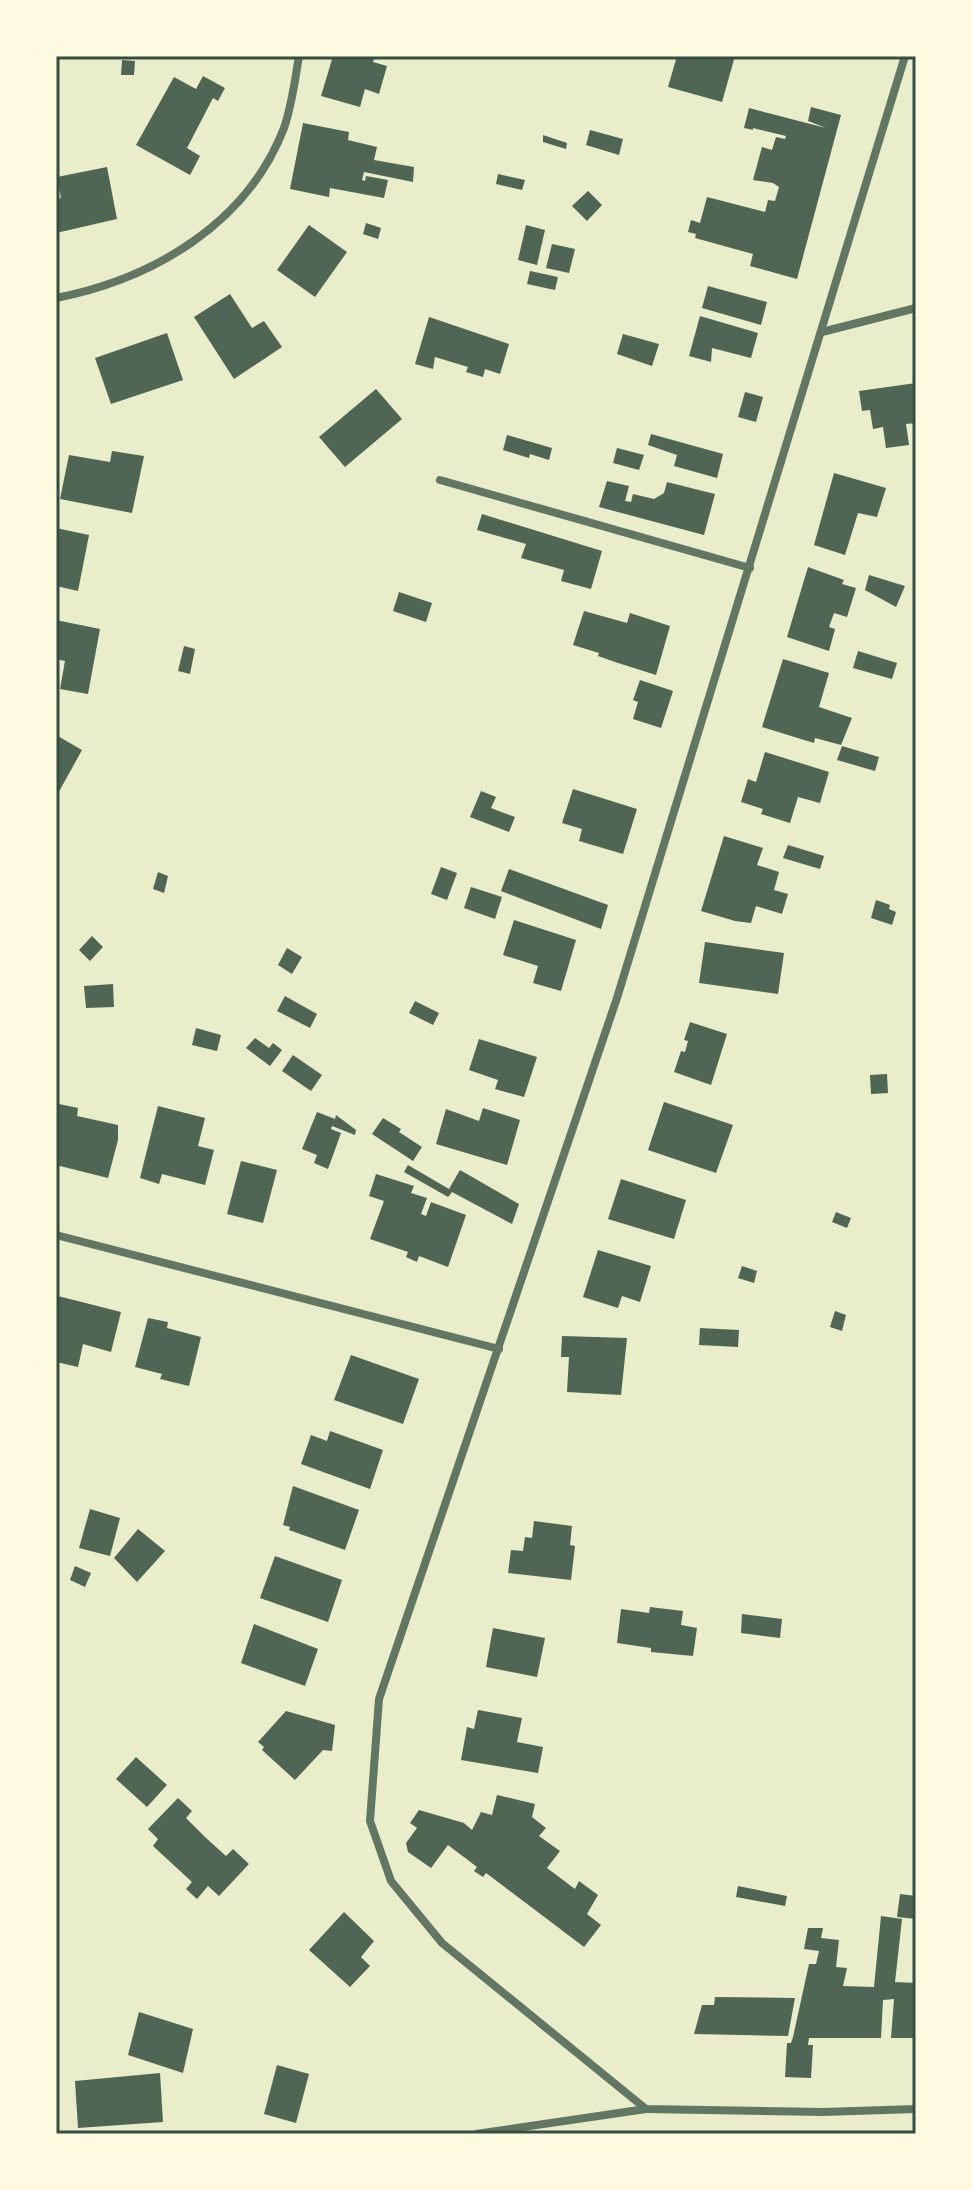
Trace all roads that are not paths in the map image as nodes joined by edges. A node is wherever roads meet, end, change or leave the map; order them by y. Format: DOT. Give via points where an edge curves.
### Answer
graph roads {
  1 [pos="299,56"];
  2 [pos="905,56"];
  3 [pos="56,298"];
  4 [pos="916,308"];
  5 [pos="822,332"];
  6 [pos="440,480"];
  7 [pos="750,568"];
  8 [pos="56,1235"];
  9 [pos="499,1349"];
  10 [pos="646,2109"];
  11 [pos="916,2109"];
  12 [pos="476,2134"];
  1 -- 3 [label="street" via="284,128 243,200 181,250 131,276"];
  2 -- 5 [label="street"];
  4 -- 5 [label="street"];
  5 -- 7 [label="street"];
  6 -- 7 [label="street"];
  7 -- 9 [label="street" via="617,998"];
  8 -- 9 [label="street"];
  9 -- 10 [label="street" via="379,1699 370,1821 391,1881 442,1943"];
  10 -- 11 [label="street"];
  10 -- 12 [label="street"];
}
